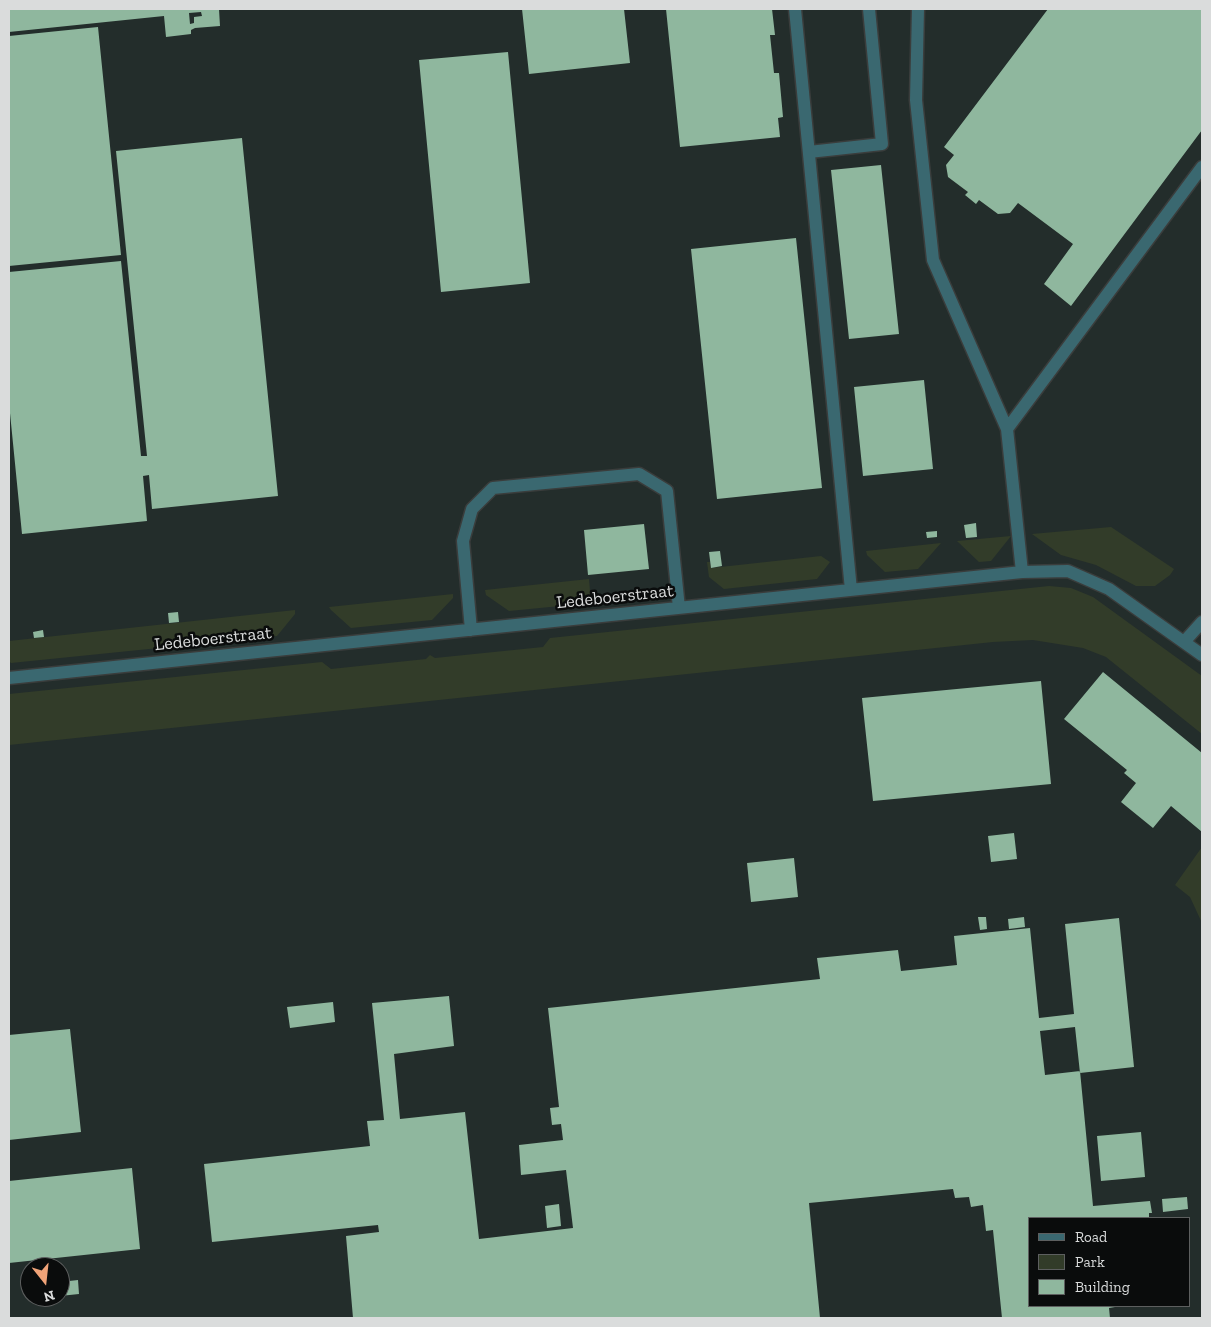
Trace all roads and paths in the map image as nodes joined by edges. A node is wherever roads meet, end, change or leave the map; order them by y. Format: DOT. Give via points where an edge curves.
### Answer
graph roads {
  1 [pos="795,9"];
  2 [pos="869,9"];
  3 [pos="918,9"];
  4 [pos="809,152"];
  5 [pos="1202,167"];
  6 [pos="1006,429"];
  7 [pos="1022,572"];
  8 [pos="851,590"];
  9 [pos="679,608"];
  10 [pos="1202,622"];
  11 [pos="471,630"];
  12 [pos="1184,642"];
  13 [pos="1202,655"];
  14 [pos="9,678"];
  1 -- 4 [label="street"];
  2 -- 4 [label="street" via="882,144"];
  3 -- 6 [label="street" via="916,100 933,260"];
  4 -- 8 [label="street"];
  5 -- 6 [label="street"];
  6 -- 7 [label="street"];
  7 -- 8 [label="street, Ledeboerstraat"];
  7 -- 12 [label="street, Ledeboerstraat" via="1068,571 1085,578 1109,589"];
  8 -- 9 [label="street, Ledeboerstraat"];
  9 -- 11 [label="street, Ledeboerstraat"];
  9 -- 11 [label="street" via="667,491 639,474 493,488 472,509 463,541"];
  10 -- 12 [label="street"];
  11 -- 14 [label="street, Ledeboerstraat"];
  12 -- 13 [label="street, Ledeboerstraat"];
}
